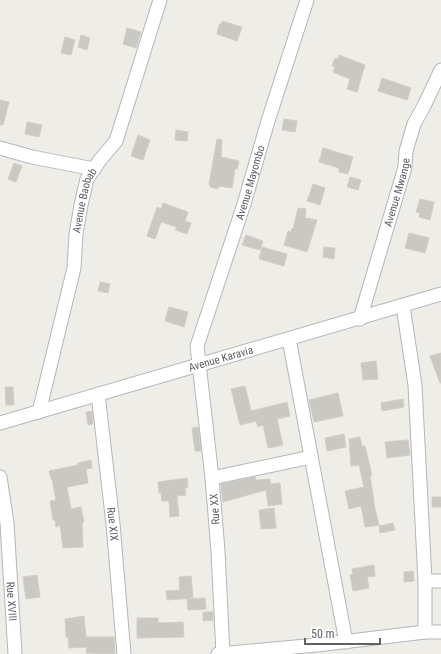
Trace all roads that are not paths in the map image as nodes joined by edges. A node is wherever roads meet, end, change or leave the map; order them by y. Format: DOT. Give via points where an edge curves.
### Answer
graph roads {
  1 [pos="160,0"];
  2 [pos="307,0"];
  3 [pos="441,70"];
  4 [pos="0,148"];
  5 [pos="94,169"];
  6 [pos="441,294"];
  7 [pos="403,306"];
  8 [pos="360,319"];
  9 [pos="289,339"];
  10 [pos="198,365"];
  11 [pos="98,394"];
  12 [pos="38,412"];
  13 [pos="0,423"];
  14 [pos="311,457"];
  15 [pos="0,477"];
  16 [pos="212,478"];
  17 [pos="425,581"];
  18 [pos="441,581"];
  19 [pos="426,632"];
  20 [pos="441,632"];
  21 [pos="346,642"];
  22 [pos="317,650"];
  23 [pos="15,654"];
  24 [pos="124,654"];
  25 [pos="218,654"];
  26 [pos="223,654"];
  1 -- 5 [label="street, Avenue Baobab" via="116,141"];
  2 -- 10 [label="street, Avenue Mayombo" via="197,346"];
  3 -- 8 [label="street, Avenue Mwange" via="414,124 406,151 405,167"];
  4 -- 5 [label="street"];
  5 -- 12 [label="street, Avenue Baobab" via="87,179 80,206 74,268"];
  6 -- 7 [label="street, Avenue Karavia"];
  7 -- 8 [label="street, Avenue Karavia"];
  7 -- 17 [label="street" via="415,385"];
  8 -- 9 [label="street, Avenue Karavia"];
  9 -- 10 [label="street, Avenue Karavia"];
  9 -- 14 [label="street"];
  10 -- 11 [label="street, Avenue Karavia"];
  10 -- 16 [label="street, Rue XX"];
  11 -- 12 [label="street, Avenue Karavia"];
  11 -- 24 [label="street, Rue XIX"];
  12 -- 13 [label="street, Avenue Karavia"];
  14 -- 16 [label="street"];
  14 -- 21 [label="street"];
  15 -- 23 [label="street, Rue XVIII" via="7,523"];
  16 -- 26 [label="street, Rue XX"];
  17 -- 18 [label="street"];
  17 -- 19 [label="street"];
  19 -- 20 [label="street"];
  19 -- 21 [label="street"];
  21 -- 22 [label="street"];
  22 -- 26 [label="street"];
  25 -- 26 [label="street"];
}
